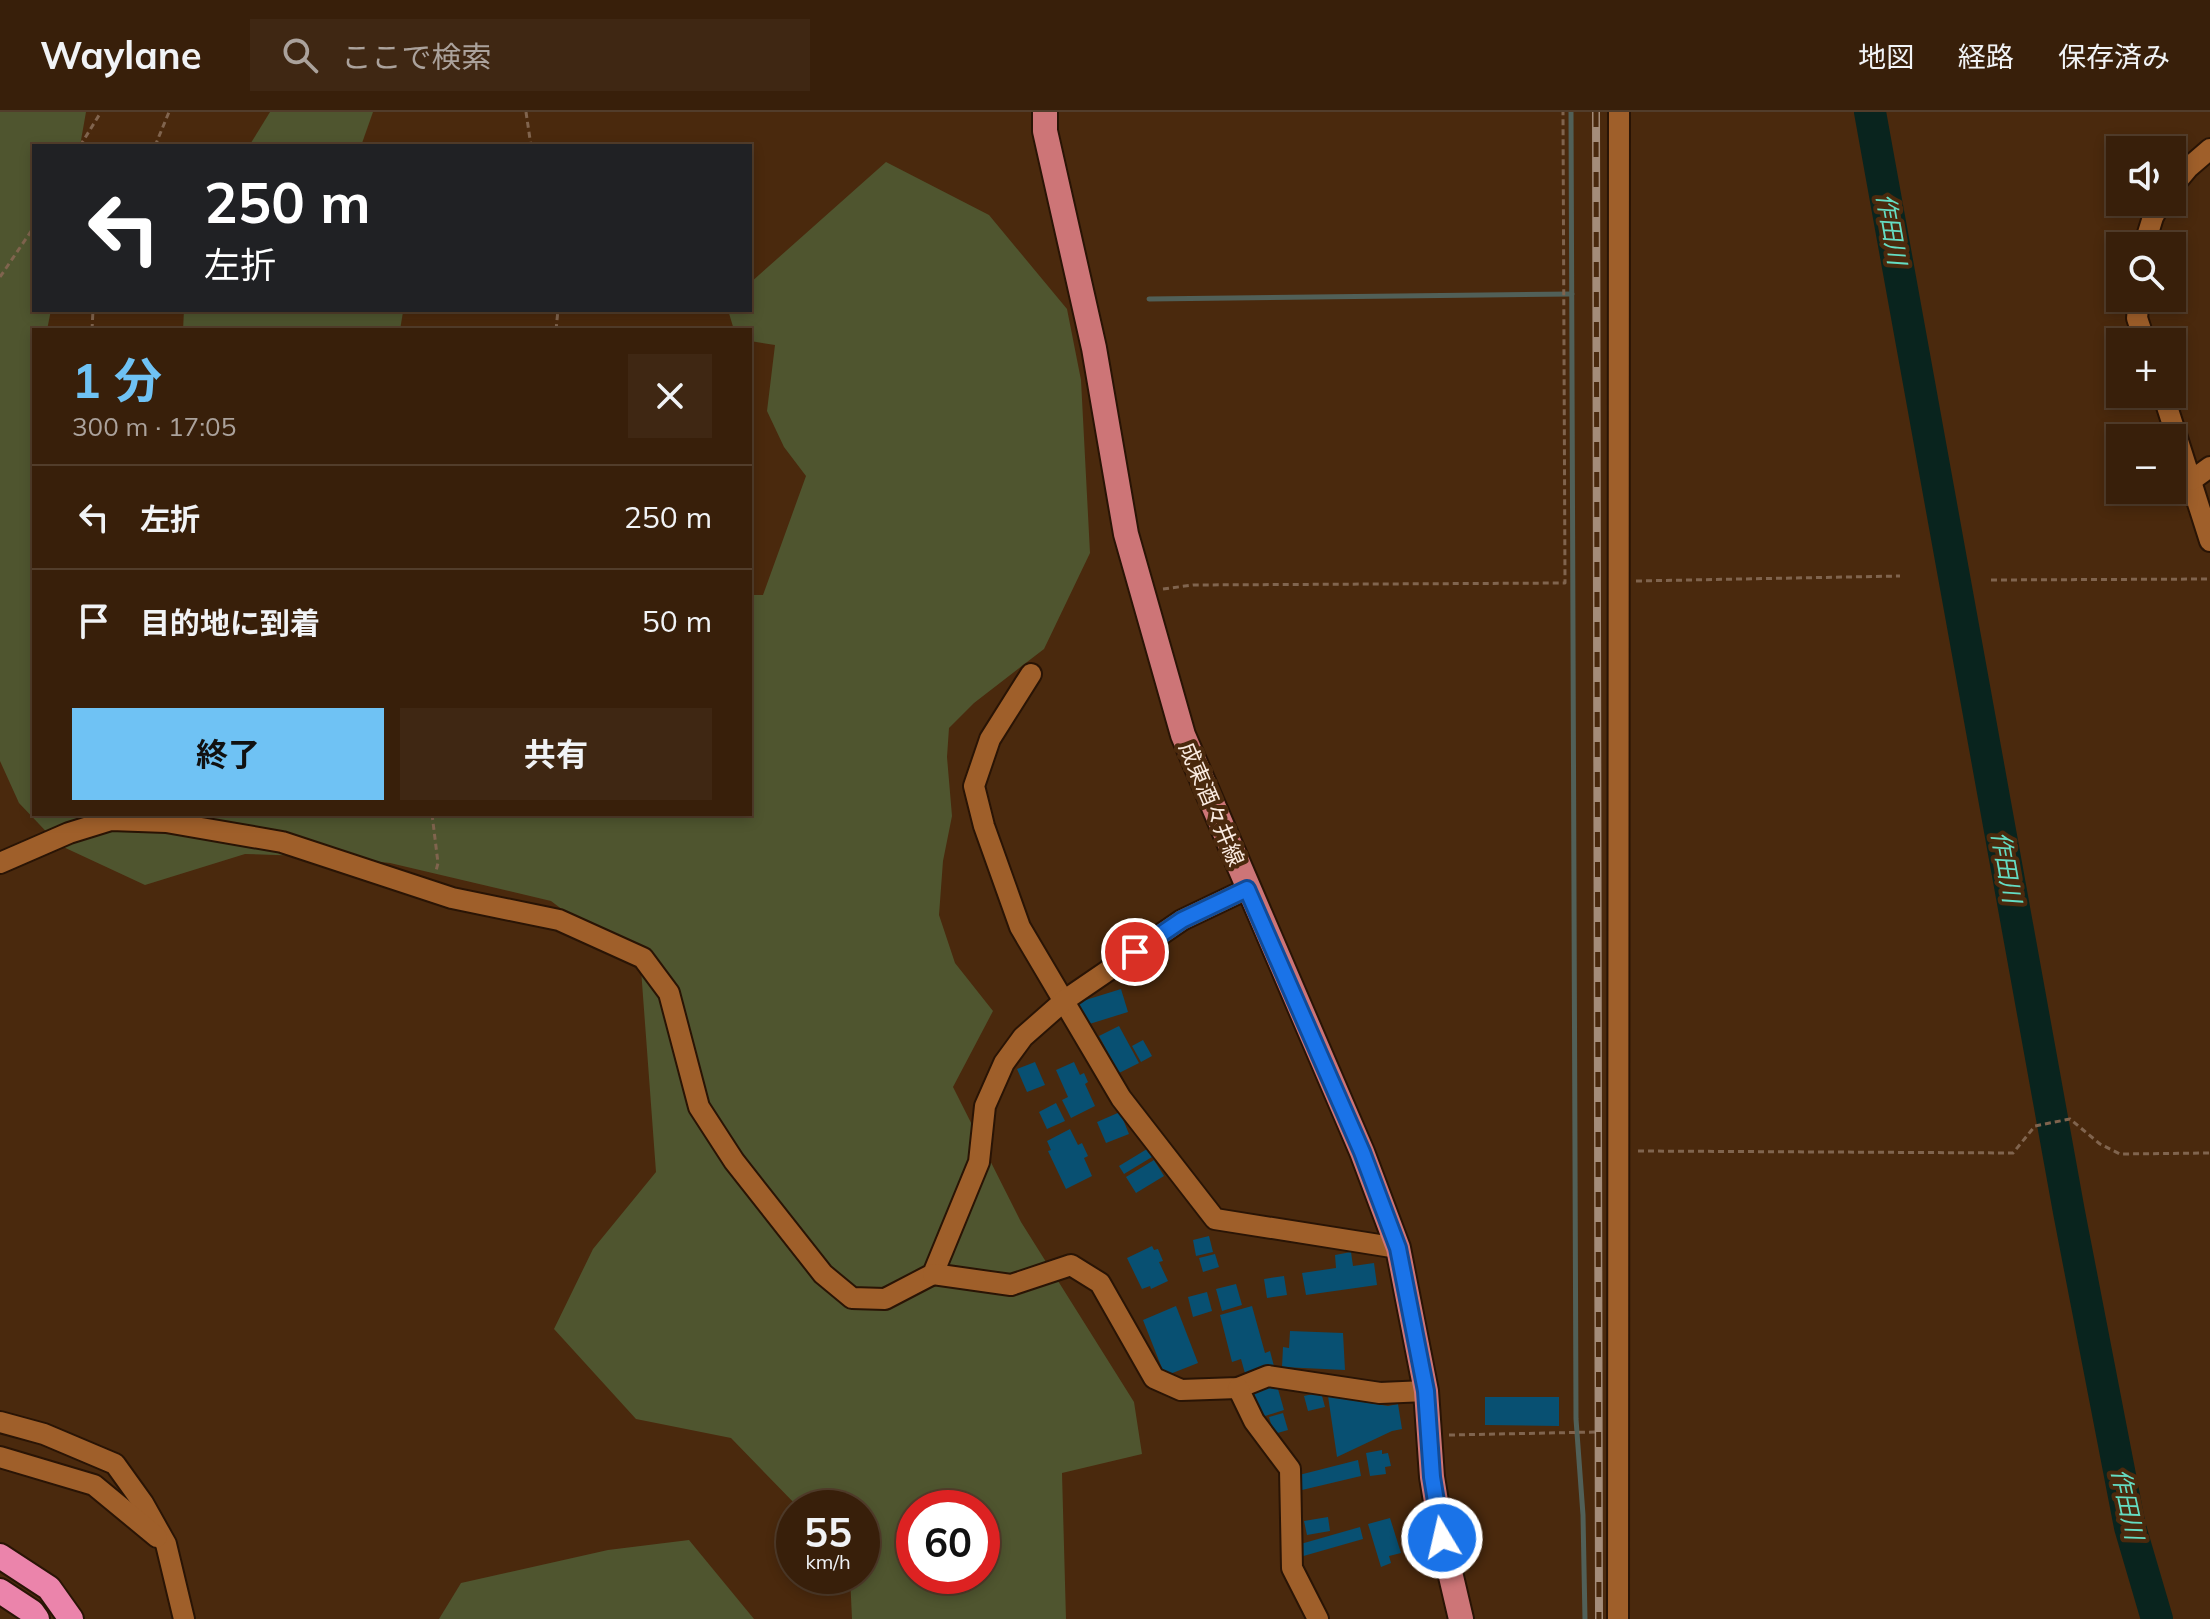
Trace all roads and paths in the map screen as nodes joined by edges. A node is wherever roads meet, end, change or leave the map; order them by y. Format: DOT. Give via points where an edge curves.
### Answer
graph roads {
  1 [pos="101,112"];
  2 [pos="169,112"];
  3 [pos="526,112"];
  4 [pos="1045,112"];
  5 [pos="1563,112"];
  6 [pos="1619,112"];
  7 [pos="81,144"];
  8 [pos="156,144"];
  9 [pos="531,144"];
  10 [pos="2210,149"];
  11 [pos="2186,170"];
  12 [pos="32,230"];
  13 [pos="0,277"];
  14 [pos="2168,408"];
  15 [pos="2210,467"];
  16 [pos="2192,480"];
  17 [pos="2210,541"];
  18 [pos="1900,576"];
  19 [pos="2210,579"];
  20 [pos="1991,580"];
  21 [pos="1620,582"];
  22 [pos="1143,591"];
  23 [pos="1031,674"];
  24 [pos="432,816"];
  25 [pos="0,863"];
  26 [pos="1247,889"];
  27 [pos="431,890"];
  28 [pos="1065,1000"];
  29 [pos="1619,1151"];
  30 [pos="2210,1153"];
  31 [pos="1398,1248"];
  32 [pos="933,1274"];
  33 [pos="1238,1388"];
  34 [pos="1426,1391"];
  35 [pos="0,1422"];
  36 [pos="1619,1431"];
  37 [pos="1429,1435"];
  38 [pos="0,1457"];
  39 [pos="166,1544"];
  40 [pos="0,1556"];
  41 [pos="0,1591"];
  42 [pos="37,1619"];
  43 [pos="71,1619"];
  44 [pos="184,1619"];
  45 [pos="1318,1619"];
  46 [pos="1461,1619"];
  47 [pos="1618,1619"];
  1 -- 7 [label="path"];
  2 -- 8 [label="path"];
  3 -- 9 [label="path"];
  4 -- 22 [label="main road, 成東酒々井線" via="1126,534"];
  5 -- 22 [label="path" via="1565,583 1193,585"];
  6 -- 21 [label="street"];
  10 -- 11 [label="street"];
  12 -- 13 [label="path"];
  14 -- 16 [label="street"];
  15 -- 16 [label="street"];
  16 -- 17 [label="street"];
  18 -- 21 [label="path"];
  19 -- 20 [label="path"];
  21 -- 29 [label="street"];
  22 -- 26 [label="main road, 成東酒々井線" via="1183,735"];
  23 -- 28 [label="street" via="990,739 974,786 1020,927"];
  24 -- 27 [label="path" via="438,863"];
  25 -- 27 [label="street" via="111,820 166,822 282,842"];
  26 -- 28 [label="street" via="1182,920"];
  26 -- 31 [label="main road, 成東酒々井線" via="1362,1152"];
  27 -- 32 [label="street" via="559,920 643,958 669,993 699,1107 734,1161 823,1274 852,1298 885,1299"];
  28 -- 31 [label="street" via="1121,1098 1215,1219"];
  28 -- 32 [label="street" via="1023,1037 1004,1063 985,1106 979,1162"];
  29 -- 30 [label="path" via="2013,1153 2035,1126 2070,1119 2120,1154"];
  29 -- 36 [label="street"];
  31 -- 34 [label="main road, 成東酒々井線"];
  32 -- 33 [label="street" via="1011,1285 1071,1265 1100,1283 1154,1378 1181,1390"];
  33 -- 34 [label="street" via="1268,1376 1380,1393"];
  33 -- 45 [label="street" via="1254,1421 1290,1469 1292,1568"];
  34 -- 37 [label="main road, 成東酒々井線"];
  35 -- 39 [label="street" via="115,1464"];
  36 -- 37 [label="path"];
  36 -- 47 [label="street"];
  37 -- 46 [label="main road, 成東酒々井線" via="1442,1538"];
  38 -- 39 [label="street" via="94,1485"];
  39 -- 44 [label="street"];
  40 -- 43 [label="highway" via="49,1588"];
  41 -- 42 [label="highway"];
}
